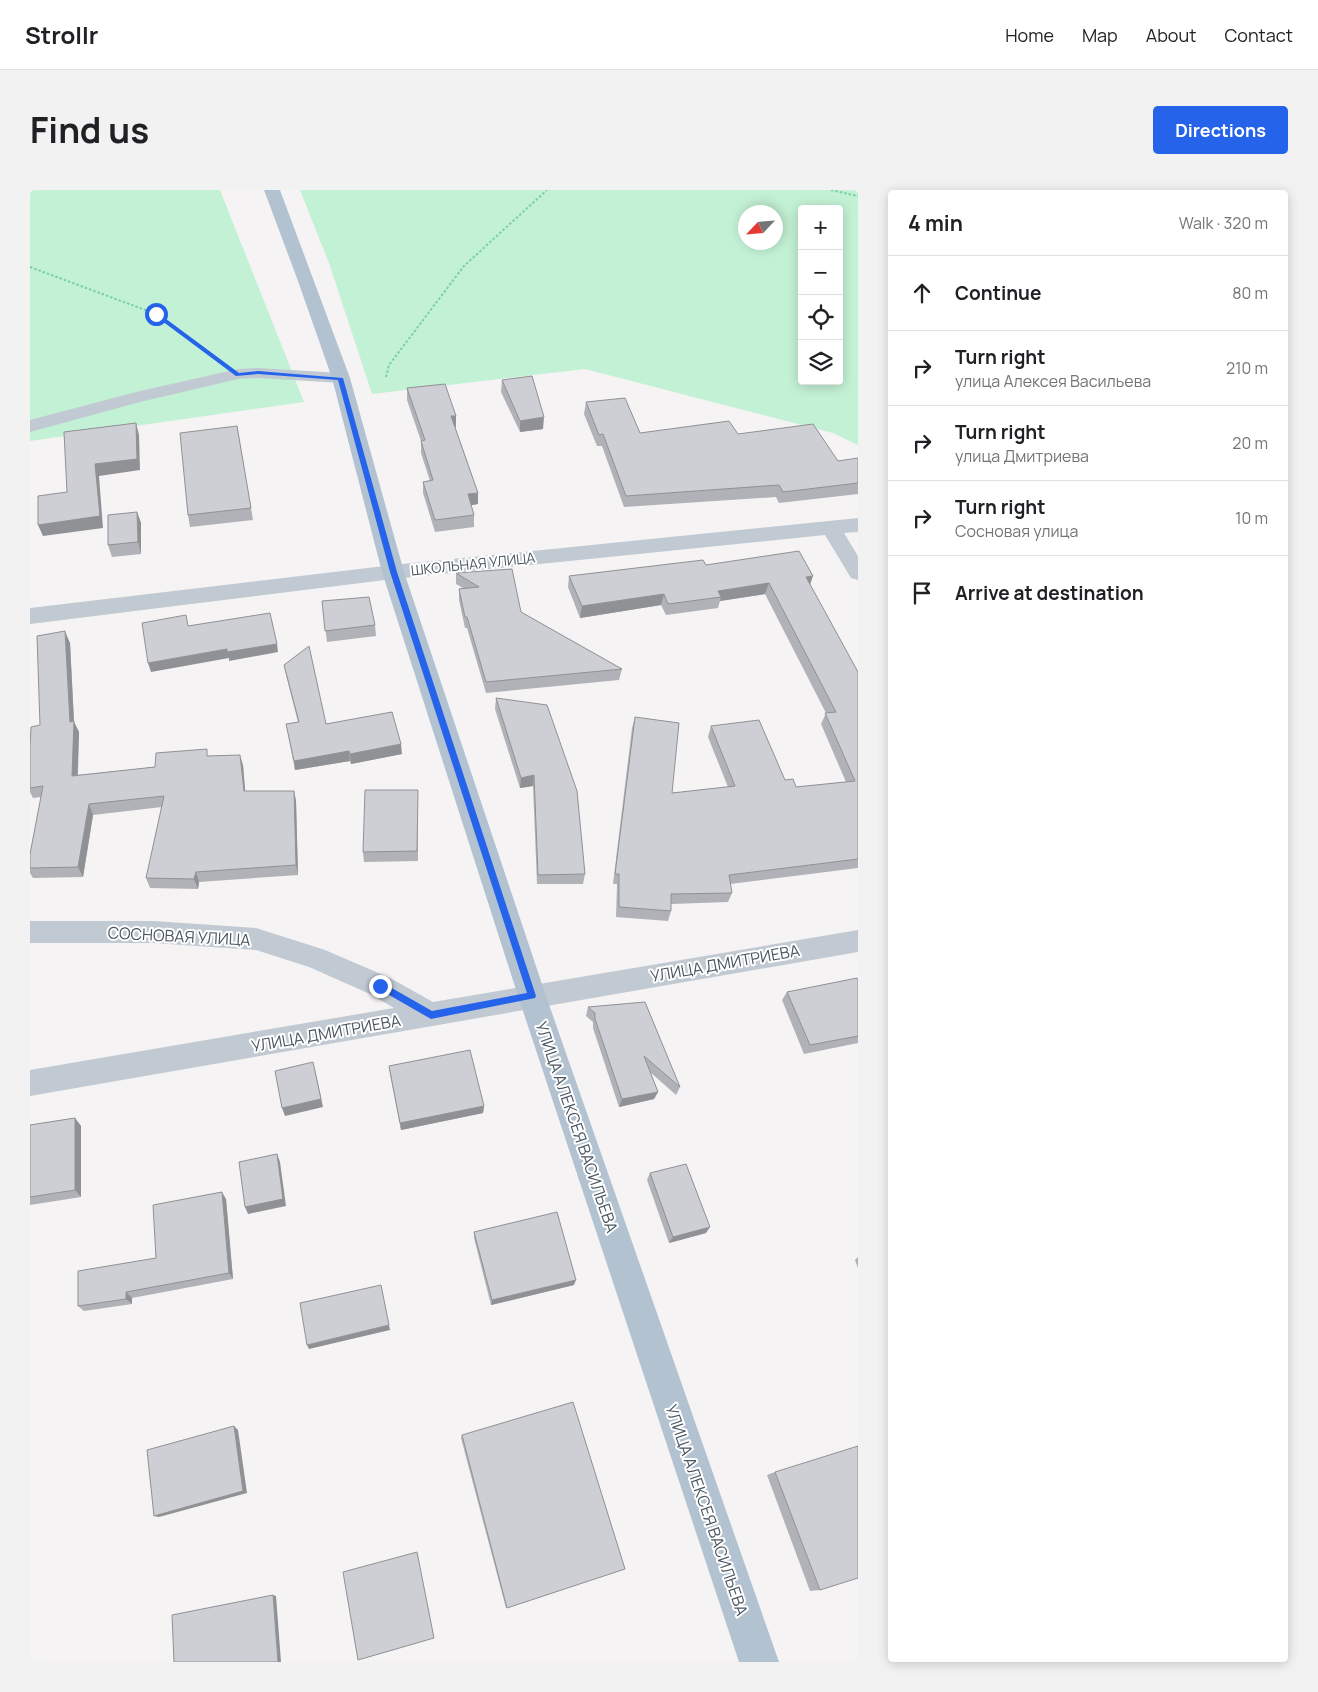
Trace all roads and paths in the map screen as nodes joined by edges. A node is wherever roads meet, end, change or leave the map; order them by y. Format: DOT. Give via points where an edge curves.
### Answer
graph roads {
  1 [pos="272,190"];
  2 [pos="547,190"];
  3 [pos="831,190"];
  4 [pos="858,196"];
  5 [pos="30,267"];
  6 [pos="238,374"];
  7 [pos="386,376"];
  8 [pos="341,378"];
  9 [pos="30,426"];
  10 [pos="858,525"];
  11 [pos="831,528"];
  12 [pos="393,572"];
  13 [pos="858,573"];
  14 [pos="30,616"];
  15 [pos="30,932"];
  16 [pos="858,941"];
  17 [pos="532,996"];
  18 [pos="431,1015"];
  19 [pos="30,1083"];
  20 [pos="759,1662"];
  1 -- 8 [label="main road, УЛИЦА АЛЕКСЕЯ ВАСИЛЬЕВА"];
  2 -- 7 [label="path" via="464,266 389,365"];
  3 -- 4 [label="path"];
  5 -- 6 [label="path" via="156,314"];
  6 -- 8 [label="street" via="258,372"];
  6 -- 9 [label="street"];
  8 -- 12 [label="main road, УЛИЦА АЛЕКСЕЯ ВАСИЛЬЕВА"];
  10 -- 11 [label="street, ШКОЛЬНАЯ УЛИЦА"];
  11 -- 12 [label="street, ШКОЛЬНАЯ УЛИЦА"];
  11 -- 13 [label="street"];
  12 -- 14 [label="street, ШКОЛЬНАЯ УЛИЦА"];
  12 -- 17 [label="main road, УЛИЦА АЛЕКСЕЯ ВАСИЛЬЕВА"];
  15 -- 18 [label="street, СОСНОВАЯ УЛИЦА" via="154,932 256,939 325,962 380,986"];
  16 -- 17 [label="street, УЛИЦА ДМИТРИЕВА"];
  17 -- 18 [label="street, УЛИЦА ДМИТРИЕВА"];
  17 -- 20 [label="main road, УЛИЦА АЛЕКСЕЯ ВАСИЛЬЕВА"];
  18 -- 19 [label="street, УЛИЦА ДМИТРИЕВА"];
}
